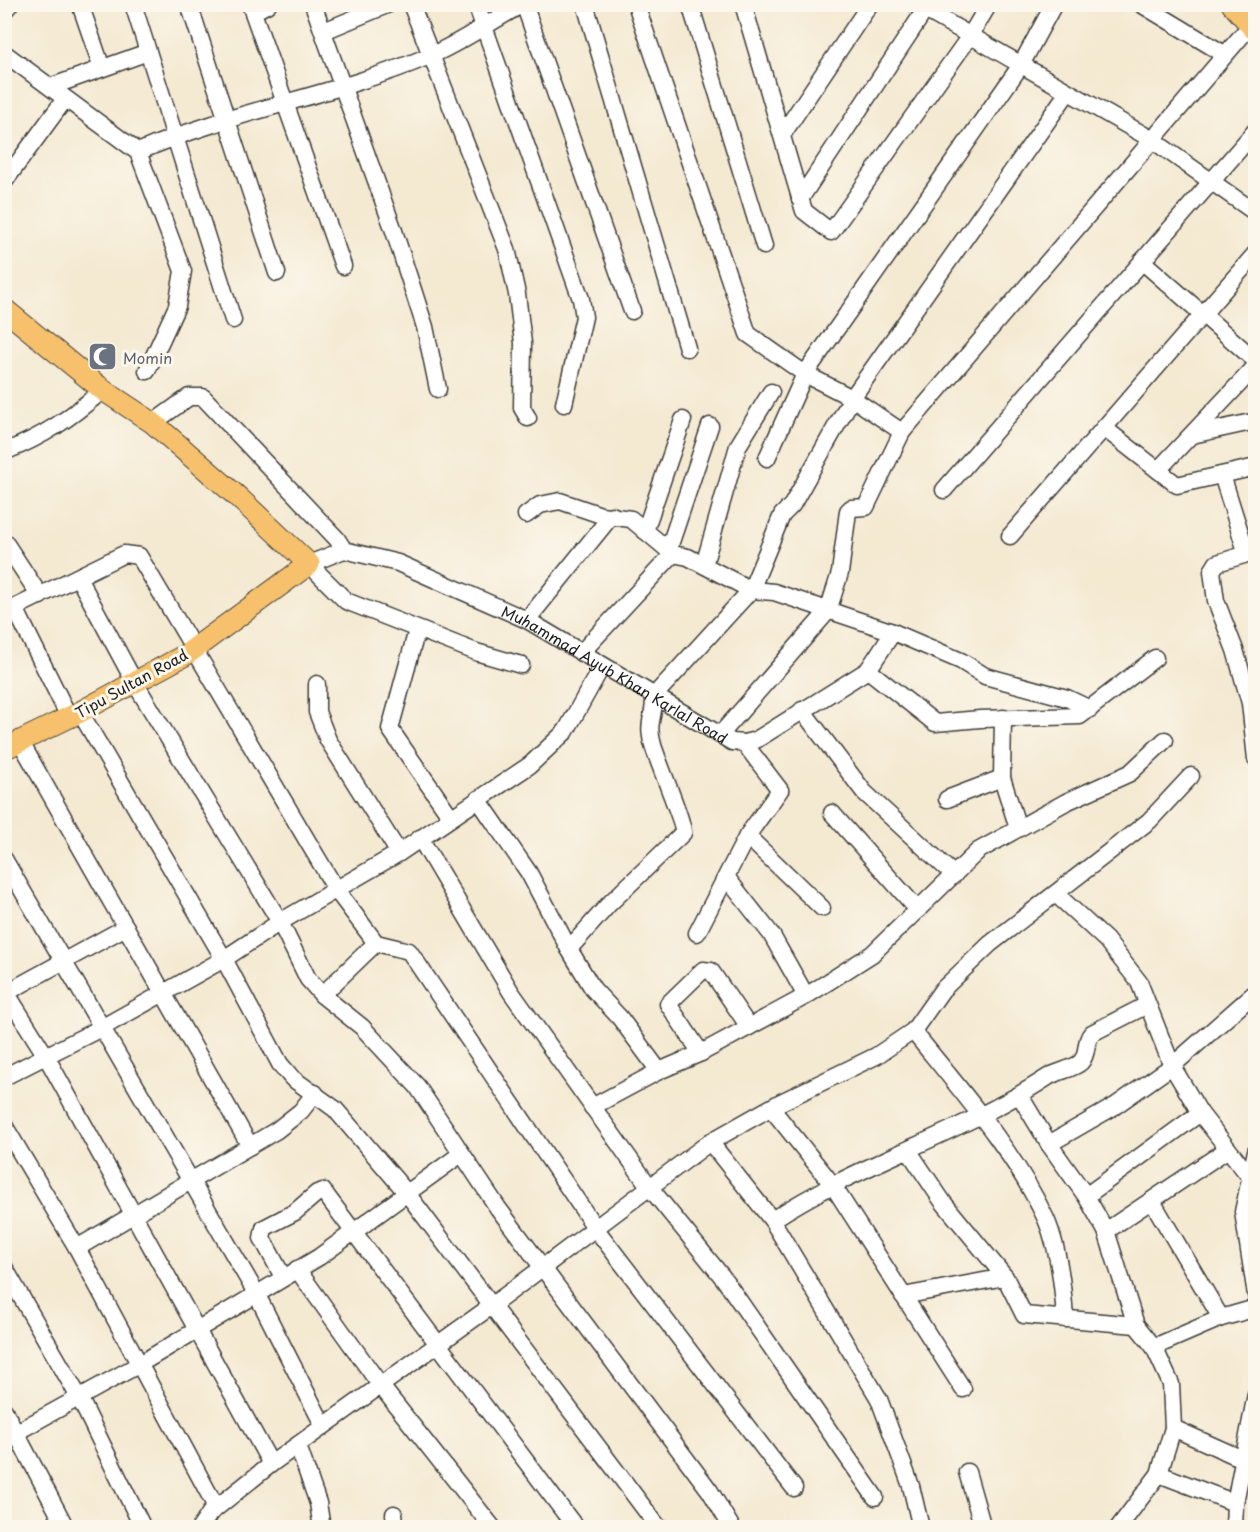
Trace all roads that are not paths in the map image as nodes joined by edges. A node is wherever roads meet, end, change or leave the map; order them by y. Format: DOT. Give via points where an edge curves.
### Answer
graph roads {
  1 [pos="10,4"];
  2 [pos="80,4"];
  3 [pos="133,4"];
  4 [pos="189,4"];
  5 [pos="313,4"];
  6 [pos="389,4"];
  7 [pos="411,4"];
  8 [pos="476,4"];
  9 [pos="524,4"];
  10 [pos="585,4"];
  11 [pos="636,4"];
  12 [pos="690,4"];
  13 [pos="743,4"];
  14 [pos="870,4"];
  15 [pos="989,4"];
  16 [pos="1054,4"];
  17 [pos="1141,4"];
  18 [pos="1232,4"];
  19 [pos="923,6"];
  20 [pos="257,7"];
  21 [pos="4,11"];
  22 [pos="483,25"];
  23 [pos="1254,25"];
  24 [pos="324,31"];
  25 [pos="970,36"];
  26 [pos="148,52"];
  27 [pos="4,53"];
  28 [pos="1224,54"];
  29 [pos="429,56"];
  30 [pos="1021,65"];
  31 [pos="102,68"];
  32 [pos="50,87"];
  33 [pos="344,87"];
  34 [pos="1068,92"];
  35 [pos="65,99"];
  36 [pos="285,105"];
  37 [pos="227,121"];
  38 [pos="1256,130"];
  39 [pos="782,135"];
  40 [pos="175,136"];
  41 [pos="1151,139"];
  42 [pos="138,152"];
  43 [pos="4,182"];
  44 [pos="1211,182"];
  45 [pos="800,199"];
  46 [pos="1256,213"];
  47 [pos="764,246"];
  48 [pos="1256,253"];
  49 [pos="1142,261"];
  50 [pos="343,266"];
  51 [pos="277,273"];
  52 [pos="4,309"];
  53 [pos="632,311"];
  54 [pos="1203,314"];
  55 [pos="233,320"];
  56 [pos="687,348"];
  57 [pos="1256,361"];
  58 [pos="1256,366"];
  59 [pos="147,371"];
  60 [pos="805,374"];
  61 [pos="438,389"];
  62 [pos="103,390"];
  63 [pos="771,392"];
  64 [pos="852,398"];
  65 [pos="564,404"];
  66 [pos="528,418"];
  67 [pos="683,420"];
  68 [pos="1256,421"];
  69 [pos="153,423"];
  70 [pos="711,426"];
  71 [pos="1104,428"];
  72 [pos="902,432"];
  73 [pos="1192,435"];
  74 [pos="4,452"];
  75 [pos="766,458"];
  76 [pos="1256,467"];
  77 [pos="1158,470"];
  78 [pos="1222,475"];
  79 [pos="944,490"];
  80 [pos="526,515"];
  81 [pos="612,515"];
  82 [pos="645,531"];
  83 [pos="1010,536"];
  84 [pos="4,541"];
  85 [pos="344,550"];
  86 [pos="671,552"];
  87 [pos="309,564"];
  88 [pos="704,565"];
  89 [pos="78,577"];
  90 [pos="752,590"];
  91 [pos="40,596"];
  92 [pos="10,611"];
  93 [pos="828,611"];
  94 [pos="527,620"];
  95 [pos="417,630"];
  96 [pos="893,632"];
  97 [pos="194,648"];
  98 [pos="581,653"];
  99 [pos="1155,658"];
  100 [pos="521,665"];
  101 [pos="602,666"];
  102 [pos="868,670"];
  103 [pos="135,683"];
  104 [pos="317,684"];
  105 [pos="654,696"];
  106 [pos="1090,708"];
  107 [pos="801,710"];
  108 [pos="75,715"];
  109 [pos="1003,718"];
  110 [pos="720,735"];
  111 [pos="1165,740"];
  112 [pos="744,743"];
  113 [pos="9,745"];
  114 [pos="1256,759"];
  115 [pos="1191,776"];
  116 [pos="1002,778"];
  117 [pos="478,799"];
  118 [pos="947,799"];
  119 [pos="832,813"];
  120 [pos="451,817"];
  121 [pos="1018,828"];
  122 [pos="747,836"];
  123 [pos="420,838"];
  124 [pos="399,853"];
  125 [pos="4,859"];
  126 [pos="954,875"];
  127 [pos="727,878"];
  128 [pos="337,891"];
  129 [pos="1057,894"];
  130 [pos="822,908"];
  131 [pos="918,910"];
  132 [pos="280,922"];
  133 [pos="126,927"];
  134 [pos="697,933"];
  135 [pos="376,944"];
  136 [pos="568,949"];
  137 [pos="224,959"];
  138 [pos="64,961"];
  139 [pos="5,992"];
  140 [pos="1256,992"];
  141 [pos="163,993"];
  142 [pos="322,994"];
  143 [pos="806,996"];
  144 [pos="1147,1005"];
  145 [pos="103,1027"];
  146 [pos="749,1027"];
  147 [pos="913,1031"];
  148 [pos="701,1053"];
  149 [pos="46,1056"];
  150 [pos="1172,1066"];
  151 [pos="659,1071"];
  152 [pos="4,1077"];
  153 [pos="315,1094"];
  154 [pos="1020,1096"];
  155 [pos="592,1107"];
  156 [pos="771,1108"];
  157 [pos="1200,1113"];
  158 [pos="982,1116"];
  159 [pos="4,1125"];
  160 [pos="711,1142"];
  161 [pos="1049,1144"];
  162 [pos="250,1146"];
  163 [pos="1228,1149"];
  164 [pos="908,1150"];
  165 [pos="1256,1151"];
  166 [pos="461,1154"];
  167 [pos="1250,1177"];
  168 [pos="191,1180"];
  169 [pos="832,1184"];
  170 [pos="651,1189"];
  171 [pos="406,1192"];
  172 [pos="1086,1196"];
  173 [pos="1152,1201"];
  174 [pos="133,1214"];
  175 [pos="772,1220"];
  176 [pos="596,1229"];
  177 [pos="356,1231"];
  178 [pos="1106,1231"];
  179 [pos="76,1248"];
  180 [pos="1253,1258"];
  181 [pos="4,1267"];
  182 [pos="543,1268"];
  183 [pos="290,1273"];
  184 [pos="1005,1277"];
  185 [pos="1255,1292"];
  186 [pos="256,1293"];
  187 [pos="903,1296"];
  188 [pos="490,1307"];
  189 [pos="1256,1308"];
  190 [pos="1065,1318"];
  191 [pos="1221,1318"];
  192 [pos="1136,1325"];
  193 [pos="196,1329"];
  194 [pos="436,1344"];
  195 [pos="1154,1347"];
  196 [pos="138,1365"];
  197 [pos="381,1386"];
  198 [pos="963,1389"];
  199 [pos="1256,1394"];
  200 [pos="80,1399"];
  201 [pos="4,1410"];
  202 [pos="1254,1420"];
  203 [pos="323,1425"];
  204 [pos="1173,1428"];
  205 [pos="11,1436"];
  206 [pos="298,1446"];
  207 [pos="1250,1463"];
  208 [pos="271,1464"];
  209 [pos="967,1472"];
  210 [pos="1159,1474"];
  211 [pos="794,1488"];
  212 [pos="874,1497"];
  213 [pos="1235,1503"];
  214 [pos="216,1507"];
  215 [pos="66,1527"];
  216 [pos="143,1527"];
  217 [pos="200,1527"];
  218 [pos="322,1527"];
  219 [pos="493,1527"];
  220 [pos="576,1527"];
  221 [pos="659,1527"];
  222 [pos="732,1527"];
  223 [pos="921,1527"];
  224 [pos="983,1527"];
  225 [pos="1118,1527"];
  226 [pos="1234,1527"];
  1 -- 21 [label="street"];
  2 -- 31 [label="street"];
  3 -- 26 [label="street"];
  4 -- 37 [label="street"];
  5 -- 24 [label="street"];
  6 -- 24 [label="street"];
  7 -- 29 [label="street"];
  8 -- 22 [label="street"];
  9 -- 22 [label="street"];
  9 -- 53 [label="street"];
  10 -- 56 [label="street"];
  11 -- 60 [label="street" via="748,334"];
  12 -- 47 [label="street"];
  13 -- 39 [label="street"];
  14 -- 39 [label="street"];
  15 -- 25 [label="street"];
  16 -- 30 [label="street"];
  17 -- 28 [label="street"];
  18 -- 23 [label="main road"];
  19 -- 25 [label="street"];
  19 -- 45 [label="street"];
  20 -- 36 [label="street"];
  22 -- 29 [label="street"];
  22 -- 65 [label="street" via="581,299 584,317"];
  23 -- 28 [label="street"];
  24 -- 33 [label="street"];
  25 -- 30 [label="street"];
  25 -- 45 [label="street" via="831,232 804,211"];
  26 -- 31 [label="street"];
  26 -- 40 [label="street"];
  27 -- 32 [label="street"];
  28 -- 41 [label="street"];
  29 -- 33 [label="street"];
  29 -- 66 [label="street" via="507,249 520,313 522,408"];
  30 -- 34 [label="street"];
  30 -- 60 [label="street"];
  31 -- 32 [label="street"];
  32 -- 35 [label="street"];
  33 -- 36 [label="street"];
  33 -- 61 [label="street" via="425,327"];
  34 -- 41 [label="street"];
  34 -- 64 [label="street"];
  35 -- 42 [label="street"];
  35 -- 43 [label="street"];
  36 -- 37 [label="street"];
  36 -- 50 [label="street"];
  37 -- 40 [label="street"];
  37 -- 51 [label="street"];
  38 -- 44 [label="street"];
  39 -- 45 [label="street"];
  40 -- 42 [label="street"];
  40 -- 55 [label="street"];
  41 -- 44 [label="street"];
  41 -- 72 [label="street"];
  42 -- 59 [label="street" via="183,271 177,306"];
  44 -- 46 [label="street"];
  44 -- 49 [label="street"];
  48 -- 54 [label="street"];
  49 -- 54 [label="street"];
  49 -- 79 [label="street"];
  52 -- 62 [label="main road"];
  54 -- 57 [label="street"];
  54 -- 71 [label="street"];
  58 -- 73 [label="street"];
  60 -- 64 [label="street"];
  60 -- 75 [label="street"];
  62 -- 69 [label="main road"];
  62 -- 74 [label="street" via="58,427"];
  63 -- 88 [label="street" via="738,446"];
  64 -- 72 [label="street"];
  64 -- 90 [label="street" via="792,505 782,515"];
  67 -- 82 [label="street"];
  68 -- 73 [label="street"];
  69 -- 85 [label="street" via="189,397 202,397"];
  69 -- 87 [label="main road"];
  70 -- 86 [label="street"];
  71 -- 77 [label="street"];
  71 -- 83 [label="street"];
  72 -- 93 [label="street" via="866,507 851,508 848,512 840,573"];
  73 -- 77 [label="street"];
  76 -- 78 [label="street"];
  77 -- 78 [label="street" via="1177,485"];
  78 -- 114 [label="street" via="1245,548 1244,555 1217,563 1212,571 1216,601 1250,703"];
  80 -- 81 [label="street" via="540,505 560,501"];
  81 -- 82 [label="street" via="631,519"];
  81 -- 94 [label="street"];
  82 -- 86 [label="street"];
  84 -- 91 [label="street"];
  85 -- 87 [label="street"];
  85 -- 94 [label="street, Muhammad Ayub Khan Karlal Road" via="398,563"];
  86 -- 88 [label="street"];
  86 -- 98 [label="street"];
  87 -- 95 [label="street" via="345,601"];
  87 -- 97 [label="main road, Tipu Sultan Road"];
  88 -- 90 [label="street"];
  89 -- 91 [label="street"];
  89 -- 97 [label="street" via="124,554 139,556"];
  89 -- 103 [label="street"];
  90 -- 93 [label="street" via="774,592"];
  90 -- 105 [label="street"];
  91 -- 92 [label="street"];
  92 -- 108 [label="street"];
  93 -- 96 [label="street"];
  93 -- 110 [label="street"];
  94 -- 98 [label="street, Muhammad Ayub Khan Karlal Road"];
  95 -- 100 [label="street"];
  95 -- 120 [label="street" via="390,729"];
  96 -- 102 [label="street, Muhammad Ayub Khan Karlal Road"];
  96 -- 106 [label="street" via="961,661 985,676"];
  97 -- 103 [label="main road, Tipu Sultan Road"];
  97 -- 128 [label="street"];
  98 -- 101 [label="street, Muhammad Ayub Khan Karlal Road"];
  99 -- 106 [label="street"];
  101 -- 105 [label="street, Muhammad Ayub Khan Karlal Road"];
  101 -- 117 [label="street" via="566,731 530,765"];
  102 -- 107 [label="street, Muhammad Ayub Khan Karlal Road"];
  102 -- 109 [label="street" via="936,723"];
  103 -- 108 [label="main road, Tipu Sultan Road"];
  103 -- 132 [label="street"];
  104 -- 124 [label="street" via="317,712 328,740"];
  105 -- 110 [label="street, Muhammad Ayub Khan Karlal Road"];
  105 -- 136 [label="street" via="648,726 684,825 683,833"];
  106 -- 109 [label="street" via="1080,716"];
  107 -- 112 [label="street, Muhammad Ayub Khan Karlal Road" via="756,740"];
  107 -- 126 [label="street" via="864,792"];
  108 -- 113 [label="main road, Tipu Sultan Road"];
  108 -- 137 [label="street"];
  109 -- 116 [label="street"];
  110 -- 112 [label="street, Muhammad Ayub Khan Karlal Road"];
  111 -- 121 [label="street" via="1130,773"];
  112 -- 122 [label="street" via="780,789"];
  113 -- 133 [label="street"];
  115 -- 129 [label="street" via="1149,821"];
  116 -- 118 [label="street"];
  116 -- 121 [label="street"];
  117 -- 120 [label="street"];
  117 -- 136 [label="street" via="529,873"];
  119 -- 131 [label="street"];
  120 -- 123 [label="street"];
  121 -- 126 [label="street" via="978,851"];
  122 -- 127 [label="street"];
  122 -- 130 [label="street"];
  123 -- 124 [label="street"];
  123 -- 155 [label="street" via="511,992"];
  124 -- 128 [label="street"];
  125 -- 138 [label="street"];
  126 -- 131 [label="street"];
  127 -- 134 [label="street"];
  127 -- 143 [label="street" via="771,934"];
  128 -- 132 [label="street"];
  128 -- 135 [label="street"];
  129 -- 144 [label="street" via="1106,940 1139,982"];
  129 -- 147 [label="street" via="990,944 942,990"];
  131 -- 143 [label="street" via="872,954"];
  132 -- 137 [label="street"];
  132 -- 142 [label="street" via="308,979"];
  133 -- 138 [label="street"];
  133 -- 141 [label="street"];
  135 -- 142 [label="street"];
  135 -- 176 [label="street" via="409,951"];
  136 -- 151 [label="street" via="593,989"];
  137 -- 141 [label="street"];
  137 -- 153 [label="street" via="280,1065"];
  138 -- 139 [label="street"];
  138 -- 145 [label="street"];
  139 -- 149 [label="street"];
  140 -- 150 [label="street"];
  141 -- 145 [label="street"];
  141 -- 162 [label="street"];
  142 -- 166 [label="street" via="362,1027 417,1086"];
  143 -- 146 [label="street"];
  144 -- 150 [label="street"];
  144 -- 154 [label="street" via="1092,1033 1079,1064 1055,1073"];
  145 -- 149 [label="street"];
  145 -- 168 [label="street"];
  146 -- 148 [label="street"];
  146 -- 148 [label="street" via="711,970 703,970 668,1004"];
  147 -- 156 [label="street" via="876,1056"];
  147 -- 158 [label="street"];
  148 -- 151 [label="street"];
  149 -- 152 [label="street"];
  149 -- 174 [label="street"];
  150 -- 157 [label="street"];
  150 -- 161 [label="street" via="1115,1106"];
  151 -- 155 [label="street"];
  153 -- 162 [label="street" via="301,1111"];
  153 -- 171 [label="street" via="335,1109"];
  154 -- 158 [label="street"];
  154 -- 161 [label="street"];
  155 -- 170 [label="street"];
  156 -- 160 [label="street"];
  156 -- 169 [label="street"];
  157 -- 163 [label="street"];
  157 -- 172 [label="street"];
  158 -- 164 [label="street"];
  158 -- 190 [label="street" via="1017,1166 1047,1221 1063,1282"];
  159 -- 179 [label="street"];
  160 -- 170 [label="street"];
  160 -- 175 [label="street"];
  161 -- 172 [label="street"];
  162 -- 168 [label="street"];
  163 -- 167 [label="street"];
  163 -- 173 [label="street"];
  164 -- 169 [label="street"];
  164 -- 184 [label="street" via="943,1202"];
  165 -- 167 [label="street"];
  166 -- 171 [label="street"];
  166 -- 182 [label="street"];
  167 -- 180 [label="street" via="1243,1212"];
  168 -- 174 [label="street"];
  168 -- 186 [label="street"];
  169 -- 175 [label="street"];
  169 -- 187 [label="street"];
  170 -- 176 [label="street"];
  170 -- 212 [label="street" via="724,1279"];
  171 -- 177 [label="street"];
  171 -- 188 [label="street"];
  172 -- 178 [label="street"];
  173 -- 178 [label="street"];
  173 -- 191 [label="street"];
  174 -- 179 [label="street"];
  174 -- 193 [label="street"];
  175 -- 223 [label="street" via="879,1399 911,1486"];
  176 -- 182 [label="street"];
  176 -- 211 [label="street"];
  177 -- 183 [label="street"];
  177 -- 183 [label="street" via="328,1194 317,1192 295,1212 264,1228 262,1239"];
  177 -- 194 [label="street"];
  178 -- 192 [label="street"];
  179 -- 196 [label="street"];
  180 -- 185 [label="street"];
  181 -- 200 [label="street"];
  182 -- 188 [label="street"];
  182 -- 222 [label="street" via="710,1491"];
  183 -- 186 [label="street"];
  183 -- 197 [label="street"];
  184 -- 187 [label="street"];
  184 -- 190 [label="street" via="1024,1314"];
  186 -- 193 [label="street"];
  186 -- 203 [label="street"];
  187 -- 198 [label="street"];
  188 -- 194 [label="street"];
  188 -- 221 [label="street"];
  189 -- 191 [label="street"];
  190 -- 192 [label="street"];
  191 -- 195 [label="street"];
  192 -- 195 [label="street"];
  193 -- 196 [label="street"];
  193 -- 208 [label="street"];
  194 -- 197 [label="street"];
  194 -- 220 [label="street"];
  195 -- 204 [label="street" via="1171,1384"];
  196 -- 200 [label="street"];
  196 -- 214 [label="street"];
  197 -- 203 [label="street"];
  197 -- 219 [label="street"];
  199 -- 202 [label="street"];
  200 -- 205 [label="street"];
  200 -- 216 [label="street"];
  201 -- 205 [label="street"];
  202 -- 207 [label="street"];
  203 -- 206 [label="street"];
  204 -- 207 [label="street"];
  204 -- 210 [label="street"];
  205 -- 215 [label="street"];
  206 -- 208 [label="street"];
  206 -- 218 [label="street"];
  207 -- 213 [label="street"];
  208 -- 214 [label="street"];
  209 -- 224 [label="street"];
  210 -- 213 [label="street"];
  210 -- 225 [label="street"];
  213 -- 226 [label="street"];
  214 -- 217 [label="street"];
}
